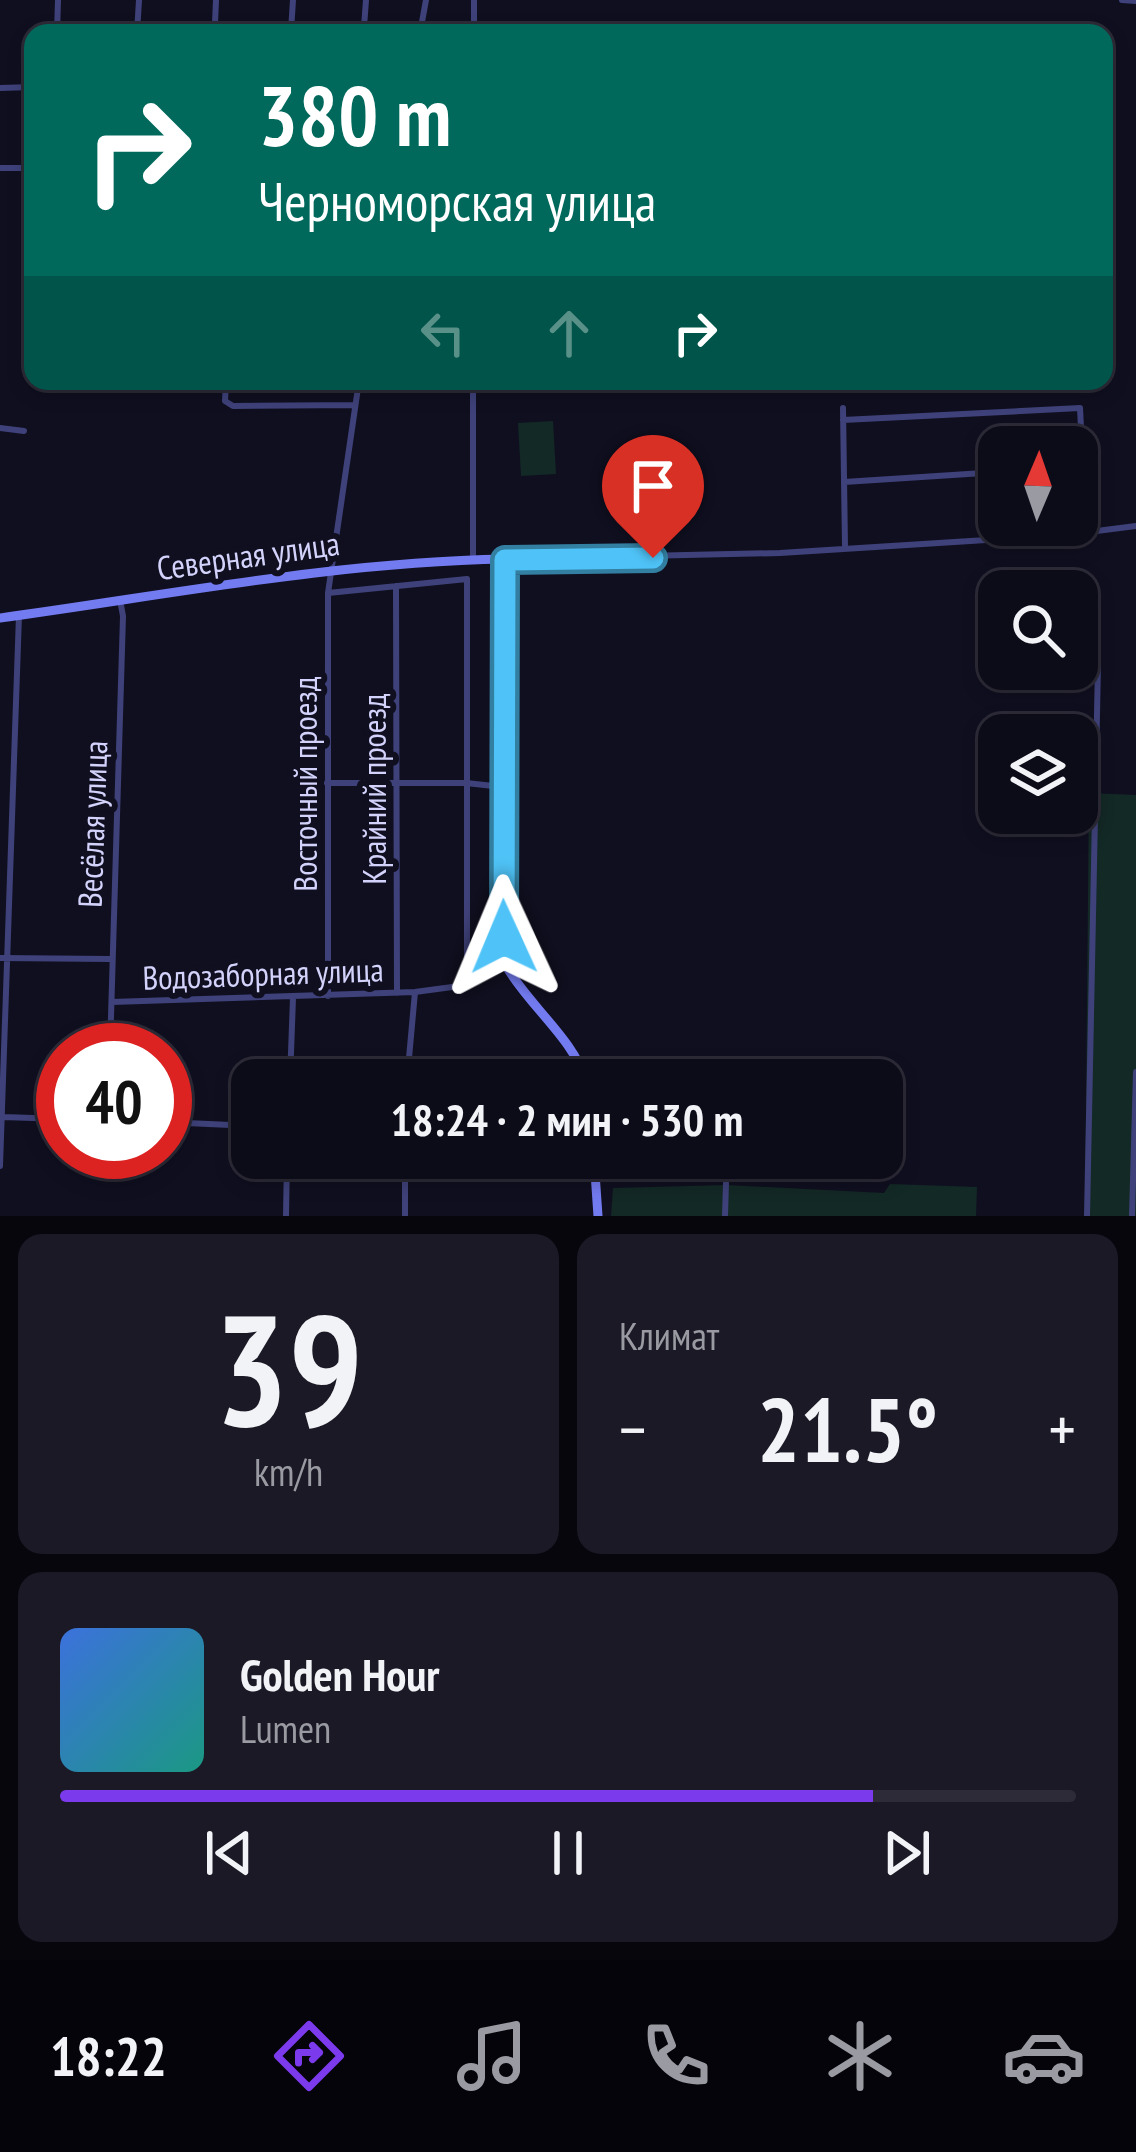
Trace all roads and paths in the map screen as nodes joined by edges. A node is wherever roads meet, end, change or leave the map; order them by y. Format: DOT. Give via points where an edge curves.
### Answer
graph roads {
  1 [pos="216,0"];
  2 [pos="1122,0"];
  3 [pos="1136,1"];
  4 [pos="215,23"];
  5 [pos="226,390"];
  6 [pos="358,390"];
  7 [pos="473,390"];
  8 [pos="355,405"];
  9 [pos="843,408"];
  10 [pos="843,420"];
  11 [pos="1080,426"];
  12 [pos="0,428"];
  13 [pos="24,431"];
  14 [pos="978,473"];
  15 [pos="844,482"];
  16 [pos="1136,526"];
  17 [pos="845,547"];
  18 [pos="472,560"];
  19 [pos="505,560"];
  20 [pos="329,571"];
  21 [pos="396,586"];
  22 [pos="328,593"];
  23 [pos="120,600"];
  24 [pos="19,615"];
  25 [pos="0,618"];
  26 [pos="1097,690"];
  27 [pos="0,772"];
  28 [pos="15,772"];
  29 [pos="397,782"];
  30 [pos="327,783"];
  31 [pos="466,783"];
  32 [pos="503,787"];
  33 [pos="5,867"];
  34 [pos="3,958"];
  35 [pos="112,959"];
  36 [pos="505,964"];
  37 [pos="467,985"];
  38 [pos="415,992"];
  39 [pos="397,993"];
  40 [pos="328,996"];
  41 [pos="293,998"];
  42 [pos="112,1002"];
  43 [pos="111,1023"];
  44 [pos="2,1059"];
  45 [pos="291,1059"];
  46 [pos="409,1059"];
  47 [pos="575,1059"];
  48 [pos="1136,1072"];
  49 [pos="3,1117"];
  50 [pos="36,1118"];
  51 [pos="192,1123"];
  52 [pos="231,1125"];
  53 [pos="0,1166"];
  54 [pos="287,1179"];
  55 [pos="405,1179"];
  56 [pos="595,1179"];
  57 [pos="726,1183"];
  58 [pos="286,1216"];
  59 [pos="405,1216"];
  60 [pos="598,1216"];
  61 [pos="725,1216"];
  62 [pos="1087,1216"];
  63 [pos="1132,1216"];
  1 -- 4 [label="street"];
  2 -- 3 [label="street"];
  5 -- 8 [label="street" via="233,406"];
  6 -- 8 [label="street, Восточный проезд"];
  7 -- 18 [label="street"];
  8 -- 20 [label="street, Восточный проезд"];
  9 -- 10 [label="street"];
  10 -- 11 [label="street" via="1080,408"];
  10 -- 15 [label="street"];
  12 -- 13 [label="street"];
  14 -- 15 [label="street"];
  15 -- 17 [label="street"];
  16 -- 17 [label="street"];
  17 -- 19 [label="street"];
  18 -- 19 [label="street, Северная улица"];
  18 -- 20 [label="street, Северная улица"];
  19 -- 32 [label="street"];
  20 -- 22 [label="street, Восточный проезд"];
  20 -- 23 [label="street, Северная улица"];
  21 -- 22 [label="street"];
  21 -- 29 [label="street, Крайний проезд"];
  21 -- 31 [label="street" via="467,579"];
  22 -- 30 [label="street, Восточный проезд"];
  23 -- 24 [label="street, Северная улица"];
  23 -- 35 [label="street, Весёлая улица"];
  24 -- 25 [label="street, Северная улица"];
  24 -- 28 [label="street"];
  26 -- 62 [label="street"];
  27 -- 28 [label="street"];
  28 -- 33 [label="street"];
  29 -- 30 [label="street"];
  29 -- 31 [label="street"];
  29 -- 39 [label="street, Крайний проезд"];
  30 -- 40 [label="street, Восточный проезд"];
  31 -- 32 [label="street"];
  31 -- 37 [label="street"];
  32 -- 36 [label="street"];
  33 -- 34 [label="street"];
  34 -- 35 [label="street, Водозаборная улица"];
  34 -- 44 [label="street"];
  35 -- 42 [label="street, Весёлая улица"];
  36 -- 37 [label="street"];
  36 -- 47 [label="street"];
  37 -- 38 [label="street, Водозаборная улица"];
  38 -- 39 [label="street, Водозаборная улица"];
  38 -- 46 [label="street"];
  39 -- 40 [label="street, Водозаборная улица"];
  40 -- 41 [label="street, Водозаборная улица"];
  41 -- 42 [label="street, Водозаборная улица"];
  41 -- 45 [label="street"];
  42 -- 43 [label="street, Весёлая улица"];
  44 -- 49 [label="street"];
  48 -- 63 [label="street"];
  49 -- 50 [label="street"];
  49 -- 53 [label="street"];
  51 -- 52 [label="street"];
  54 -- 58 [label="street"];
  55 -- 59 [label="street"];
  56 -- 60 [label="street"];
  57 -- 61 [label="street"];
}
